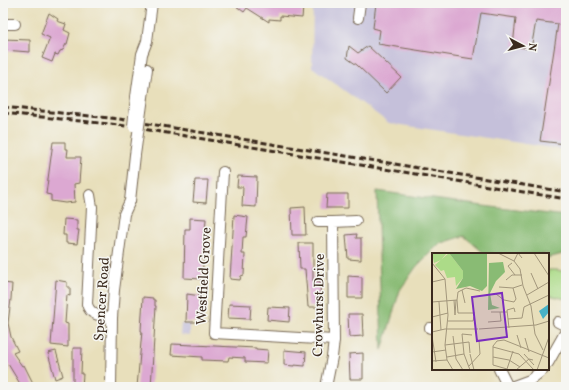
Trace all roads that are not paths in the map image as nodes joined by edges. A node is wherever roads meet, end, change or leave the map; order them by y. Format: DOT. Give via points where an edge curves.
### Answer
graph roads {
  1 [pos="152,3"];
  2 [pos="360,3"];
  3 [pos="358,18"];
  4 [pos="3,24"];
  5 [pos="15,24"];
  6 [pos="223,172"];
  7 [pos="90,195"];
  8 [pos="356,221"];
  9 [pos="318,222"];
  10 [pos="332,222"];
  11 [pos="112,318"];
  12 [pos="566,331"];
  13 [pos="334,340"];
  14 [pos="549,361"];
  15 [pos="500,370"];
  16 [pos="543,370"];
  17 [pos="111,387"];
  18 [pos="326,387"];
  19 [pos="510,387"];
  1 -- 11 [label="street, Spencer Road, bridge" via="147,41 142,54 140,97 123,200 124,214"];
  2 -- 3 [label="street"];
  4 -- 5 [label="street"];
  6 -- 13 [label="street, Westfield Grove" via="214,333"];
  7 -- 11 [label="street" via="92,207 87,304 94,314"];
  8 -- 10 [label="street"];
  9 -- 10 [label="street"];
  10 -- 13 [label="street, Crowhurst Drive"];
  11 -- 17 [label="street, Spencer Road"];
  12 -- 14 [label="street"];
  13 -- 18 [label="street, Crowhurst Drive"];
  15 -- 19 [label="street"];
  16 -- 19 [label="street" via="530,380"];
}
